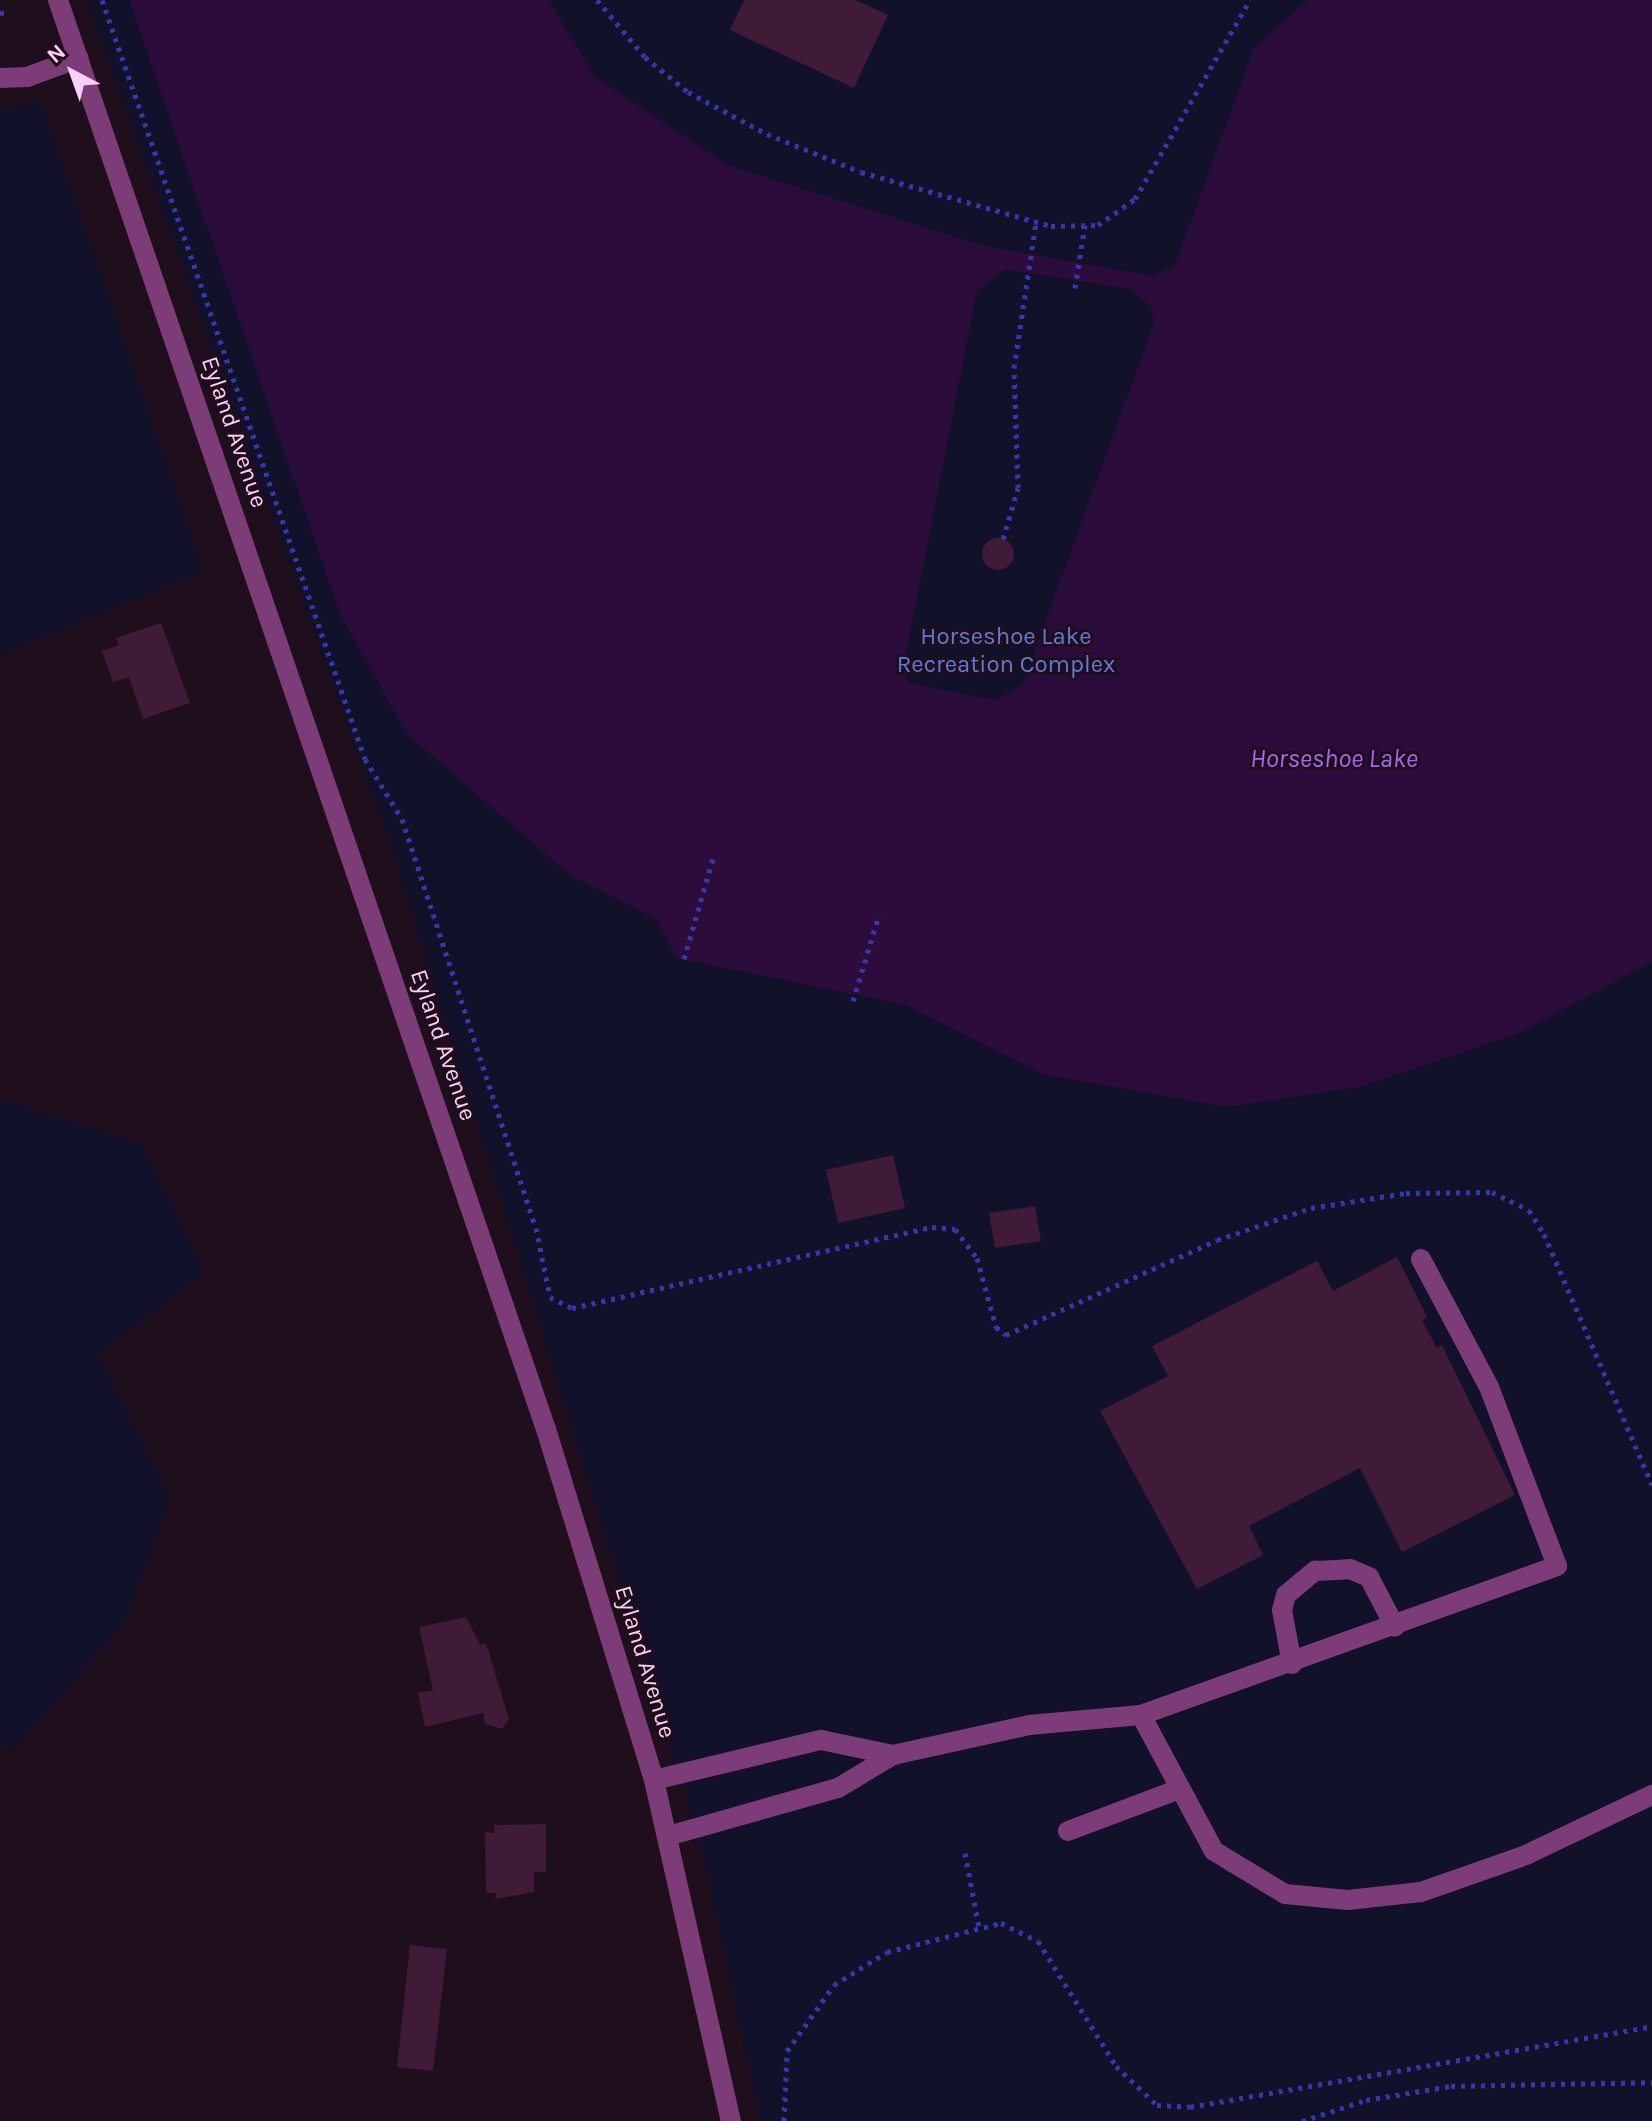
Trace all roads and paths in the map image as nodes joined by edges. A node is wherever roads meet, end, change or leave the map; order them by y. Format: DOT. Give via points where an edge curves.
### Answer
graph roads {
  1 [pos="58,0"];
  2 [pos="102,0"];
  3 [pos="597,0"];
  4 [pos="1250,0"];
  5 [pos="10,12"];
  6 [pos="0,13"];
  7 [pos="79,58"];
  8 [pos="0,78"];
  9 [pos="1036,223"];
  10 [pos="1085,225"];
  11 [pos="1076,284"];
  12 [pos="1003,539"];
  13 [pos="714,855"];
  14 [pos="879,915"];
  15 [pos="684,959"];
  16 [pos="853,1001"];
  17 [pos="1421,1259"];
  18 [pos="1652,1485"];
  19 [pos="1395,1627"];
  20 [pos="1292,1664"];
  21 [pos="1141,1715"];
  22 [pos="893,1755"];
  23 [pos="654,1780"];
  24 [pos="1177,1790"];
  25 [pos="1652,1795"];
  26 [pos="1068,1831"];
  27 [pos="668,1836"];
  28 [pos="965,1853"];
  29 [pos="979,1927"];
  30 [pos="1652,2026"];
  31 [pos="1652,2082"];
  32 [pos="731,2121"];
  33 [pos="784,2121"];
  34 [pos="1302,2121"];
  1 -- 7 [label="street, Eyland Avenue"];
  2 -- 18 [label="path" via="365,759 402,819 536,1228 550,1297 572,1308 943,1228 955,1229 977,1258 996,1327 1006,1335 1217,1240 1311,1208 1406,1193 1492,1192 1529,1210 1544,1234"];
  3 -- 9 [label="path" via="645,57 688,92 767,134 861,172"];
  4 -- 10 [label="path" via="1135,199 1118,216"];
  5 -- 6 [label="path"];
  7 -- 8 [label="street" via="27,77"];
  7 -- 23 [label="street, Eyland Avenue" via="546,1429"];
  9 -- 10 [label="path"];
  9 -- 12 [label="path" via="1014,368 1018,488"];
  10 -- 11 [label="path"];
  13 -- 15 [label="path"];
  14 -- 16 [label="path"];
  17 -- 19 [label="street" via="1489,1387 1557,1566"];
  19 -- 20 [label="street"];
  19 -- 20 [label="street" via="1369,1577 1350,1569 1315,1571 1286,1595 1282,1610"];
  20 -- 21 [label="street"];
  21 -- 22 [label="street" via="1029,1725"];
  21 -- 24 [label="street"];
  22 -- 23 [label="street" via="821,1740"];
  22 -- 27 [label="street" via="838,1788"];
  23 -- 27 [label="street, Eyland Avenue"];
  24 -- 25 [label="street" via="1214,1851 1236,1869 1285,1894 1348,1900 1456,1882"];
  24 -- 26 [label="street"];
  27 -- 32 [label="street, Eyland Avenue"];
  28 -- 29 [label="path"];
  29 -- 30 [label="path" via="1019,1927 1038,1941 1116,2066 1157,2105 1190,2107"];
  29 -- 33 [label="path" via="887,1952 834,1985 787,2051"];
  31 -- 34 [label="path" via="1451,2086 1366,2100"];
}
